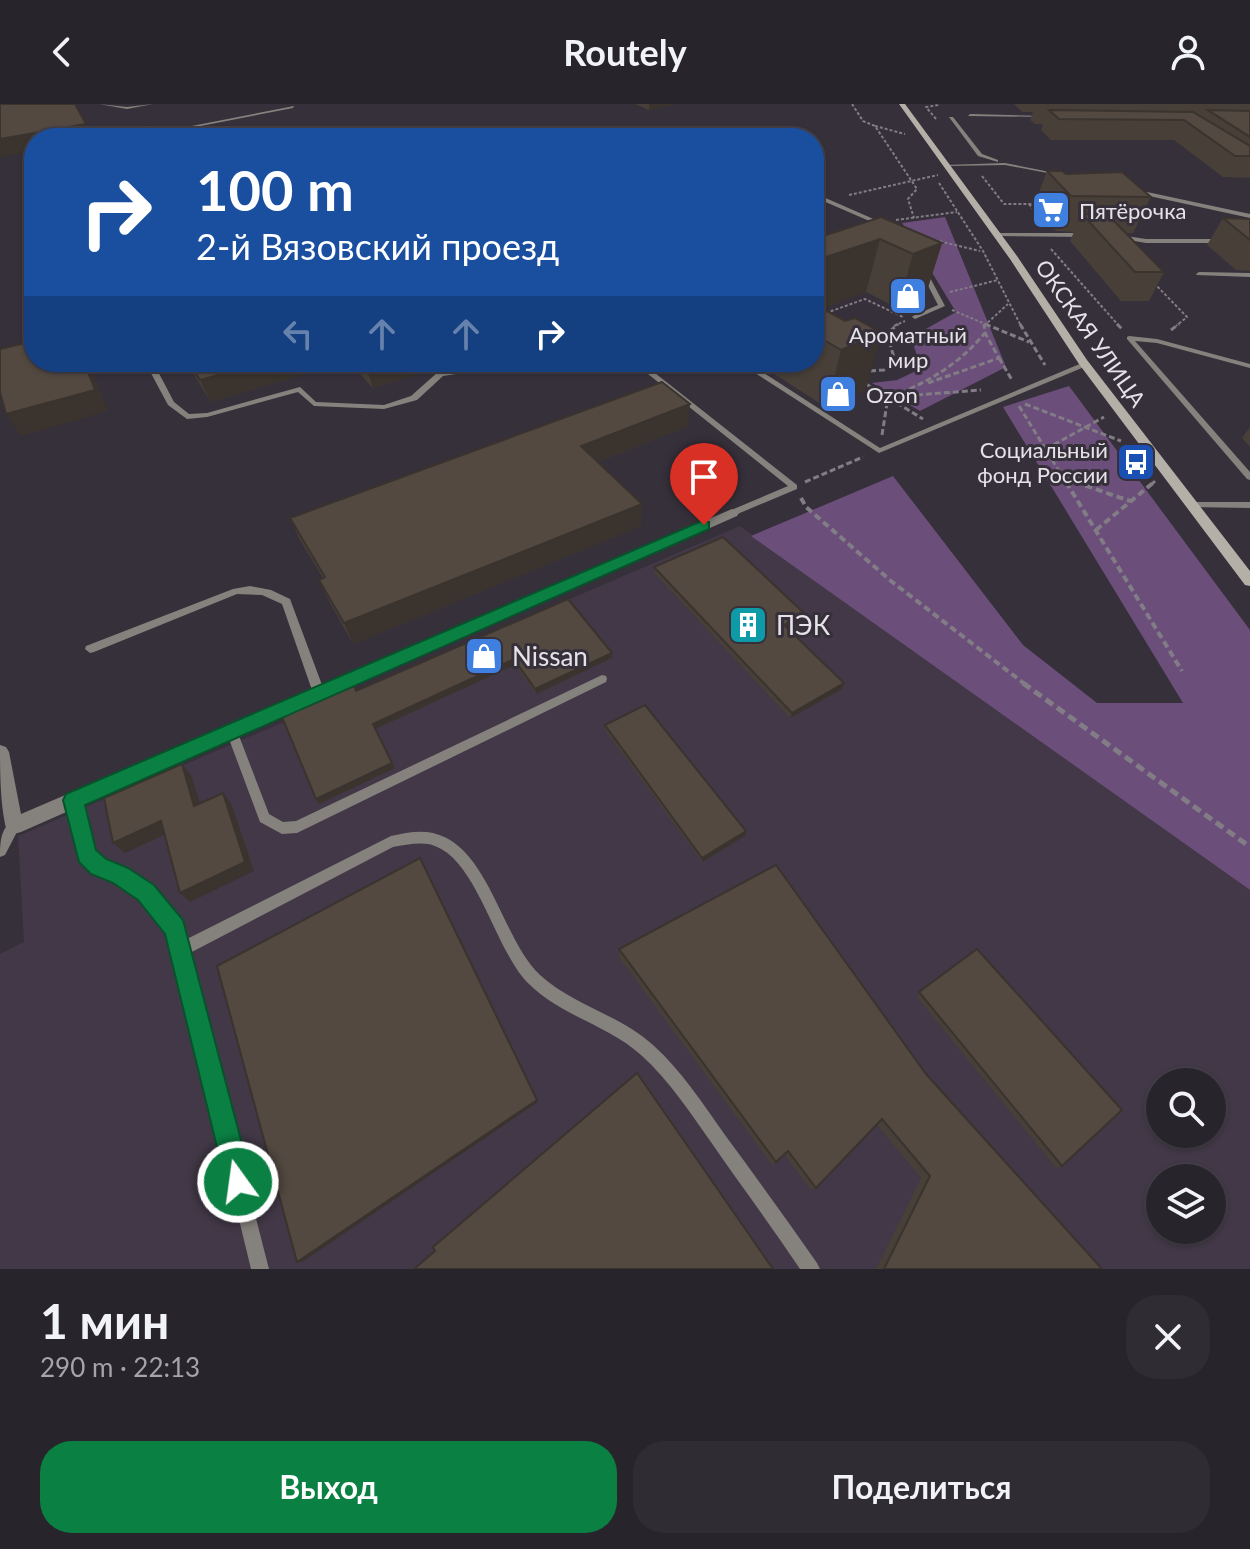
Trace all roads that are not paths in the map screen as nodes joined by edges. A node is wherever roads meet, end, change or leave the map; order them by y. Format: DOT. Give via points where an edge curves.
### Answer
graph roads {
  1 [pos="101,104"];
  2 [pos="151,104"];
  3 [pos="289,104"];
  4 [pos="902,104"];
  5 [pos="970,115"];
  6 [pos="1037,117"];
  7 [pos="1052,117"];
  8 [pos="951,118"];
  9 [pos="1049,127"];
  10 [pos="184,128"];
  11 [pos="1005,164"];
  12 [pos="947,165"];
  13 [pos="1061,175"];
  14 [pos="1119,188"];
  15 [pos="824,199"];
  16 [pos="1250,216"];
  17 [pos="879,223"];
  18 [pos="888,227"];
  19 [pos="862,228"];
  20 [pos="998,235"];
  21 [pos="1093,235"];
  22 [pos="1106,235"];
  23 [pos="1250,241"];
  24 [pos="918,260"];
  25 [pos="1199,274"];
  26 [pos="1250,275"];
  27 [pos="923,289"];
  28 [pos="936,295"];
  29 [pos="915,317"];
  30 [pos="1085,365"];
  31 [pos="1250,366"];
  32 [pos="154,372"];
  33 [pos="454,372"];
  34 [pos="650,372"];
  35 [pos="757,372"];
  36 [pos="1250,477"];
  37 [pos="1192,505"];
  38 [pos="1250,505"];
  39 [pos="732,513"];
  40 [pos="1250,581"];
  41 [pos="90,649"];
  42 [pos="602,679"];
  43 [pos="319,693"];
  44 [pos="232,731"];
  45 [pos="0,752"];
  46 [pos="73,800"];
  47 [pos="14,826"];
  48 [pos="0,851"];
  49 [pos="181,950"];
  50 [pos="260,1269"];
  51 [pos="811,1269"];
  1 -- 2 [label="lane"];
  3 -- 10 [label="lane" via="293,107"];
  4 -- 12 [label="main road, ОКСКАЯ УЛИЦА"];
  5 -- 6 [label="lane"];
  6 -- 7 [label="lane"];
  6 -- 9 [label="lane"];
  8 -- 11 [label="lane" via="980,155"];
  11 -- 12 [label="lane"];
  11 -- 13 [label="lane"];
  12 -- 20 [label="main road, ОКСКАЯ УЛИЦА"];
  14 -- 16 [label="lane"];
  15 -- 17 [label="lane"];
  17 -- 18 [label="lane"];
  17 -- 19 [label="lane"];
  20 -- 21 [label="lane"];
  20 -- 30 [label="main road, ОКСКАЯ УЛИЦА"];
  22 -- 23 [label="lane" via="1146,241"];
  24 -- 28 [label="lane"];
  25 -- 26 [label="lane"];
  27 -- 28 [label="lane"];
  28 -- 29 [label="lane" via="942,306"];
  30 -- 35 [label="lane" via="879,451"];
  30 -- 37 [label="main road, ОКСКАЯ УЛИЦА"];
  31 -- 36 [label="lane" via="1129,338"];
  32 -- 33 [label="lane" via="171,403 187,417 300,389 314,404 384,407 414,398 441,374"];
  34 -- 39 [label="lane" via="794,487"];
  37 -- 38 [label="lane"];
  37 -- 40 [label="main road, ОКСКАЯ УЛИЦА"];
  39 -- 43 [label="street"];
  41 -- 43 [label="lane" via="253,588 286,602"];
  42 -- 44 [label="lane" via="297,827 282,828 264,818"];
  43 -- 44 [label="street"];
  44 -- 46 [label="street"];
  45 -- 47 [label="street"];
  46 -- 47 [label="street"];
  46 -- 49 [label="lane" via="87,855 146,892 175,928"];
  47 -- 48 [label="lane"];
  49 -- 50 [label="lane"];
  49 -- 51 [label="lane" via="391,842 416,837 440,841 464,859 518,962 535,980 616,1026 678,1082"];
}
